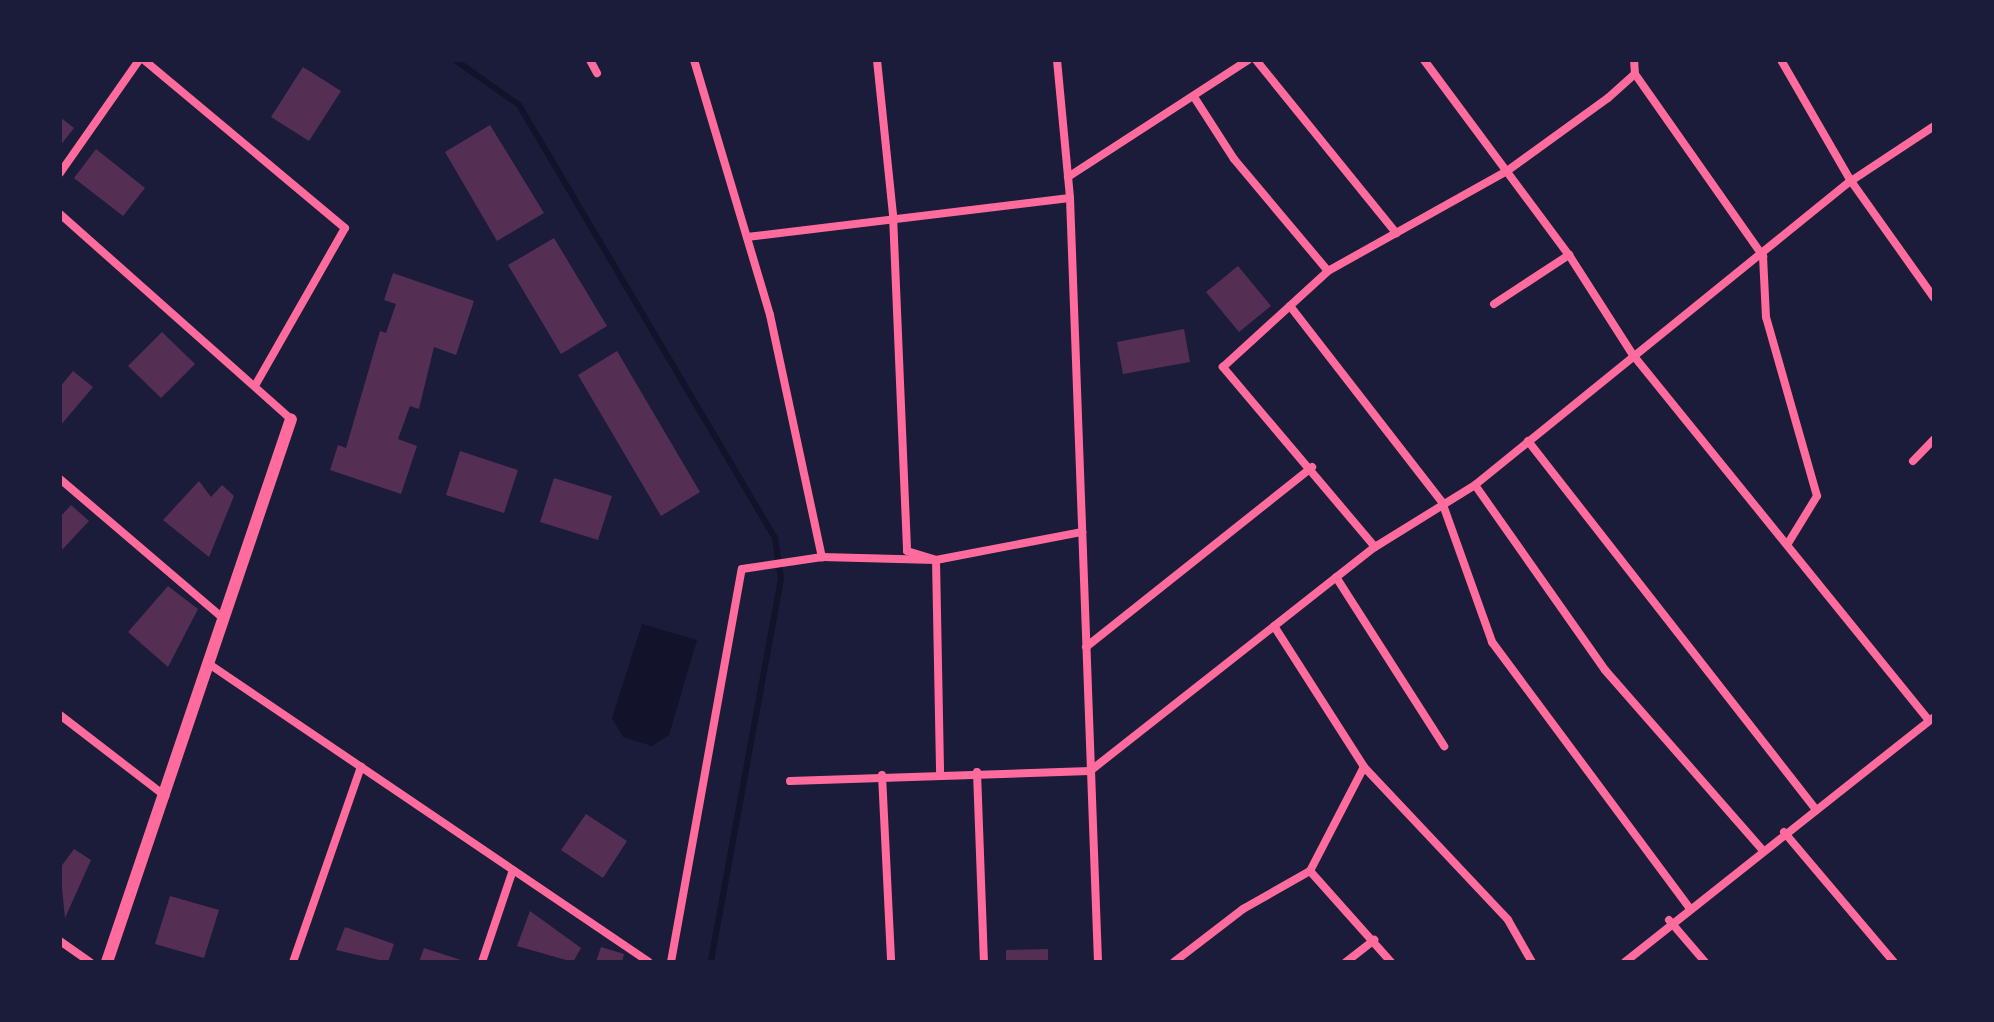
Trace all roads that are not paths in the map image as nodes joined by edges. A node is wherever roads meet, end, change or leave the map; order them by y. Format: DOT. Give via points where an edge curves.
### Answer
graph roads {
  1 [pos="142,60"];
  2 [pos="590,60"];
  3 [pos="696,60"];
  4 [pos="877,60"];
  5 [pos="1057,60"];
  6 [pos="1248,60"];
  7 [pos="1256,60"];
  8 [pos="1424,60"];
  9 [pos="1634,60"];
  10 [pos="1781,60"];
  11 [pos="597,73"];
  12 [pos="1635,74"];
  13 [pos="1196,100"];
  14 [pos="1934,126"];
  15 [pos="1507,171"];
  16 [pos="60,173"];
  17 [pos="1068,177"];
  18 [pos="1851,181"];
  19 [pos="1070,198"];
  20 [pos="60,214"];
  21 [pos="893,215"];
  22 [pos="1396,233"];
  23 [pos="747,237"];
  24 [pos="1569,255"];
  25 [pos="1763,256"];
  26 [pos="1328,271"];
  27 [pos="1934,298"];
  28 [pos="1494,304"];
  29 [pos="1290,306"];
  30 [pos="1633,355"];
  31 [pos="255,386"];
  32 [pos="291,419"];
  33 [pos="1934,439"];
  34 [pos="1528,441"];
  35 [pos="1913,461"];
  36 [pos="1312,467"];
  37 [pos="60,479"];
  38 [pos="1475,485"];
  39 [pos="1442,502"];
  40 [pos="1082,532"];
  41 [pos="1787,545"];
  42 [pos="1375,547"];
  43 [pos="822,557"];
  44 [pos="936,560"];
  45 [pos="1336,577"];
  46 [pos="224,619"];
  47 [pos="1274,626"];
  48 [pos="1086,647"];
  49 [pos="209,664"];
  50 [pos="60,715"];
  51 [pos="1932,718"];
  52 [pos="1444,746"];
  53 [pos="361,767"];
  54 [pos="1364,767"];
  55 [pos="1090,771"];
  56 [pos="940,772"];
  57 [pos="977,772"];
  58 [pos="882,775"];
  59 [pos="790,781"];
  60 [pos="165,796"];
  61 [pos="1815,808"];
  62 [pos="1784,832"];
  63 [pos="1761,848"];
  64 [pos="513,870"];
  65 [pos="1310,871"];
  66 [pos="1688,906"];
  67 [pos="1669,920"];
  68 [pos="1374,940"];
  69 [pos="60,941"];
  70 [pos="90,962"];
  71 [pos="107,962"];
  72 [pos="293,962"];
  73 [pos="482,962"];
  74 [pos="649,962"];
  75 [pos="671,962"];
  76 [pos="891,962"];
  77 [pos="984,962"];
  78 [pos="1098,962"];
  79 [pos="1174,962"];
  80 [pos="1346,962"];
  81 [pos="1391,962"];
  82 [pos="1532,962"];
  83 [pos="1625,962"];
  84 [pos="1705,962"];
  85 [pos="1894,962"];
  1 -- 16 [label="street"];
  1 -- 31 [label="street" via="345,228"];
  2 -- 11 [label="street"];
  3 -- 23 [label="street"];
  4 -- 21 [label="street"];
  5 -- 17 [label="street"];
  6 -- 13 [label="street"];
  7 -- 22 [label="street"];
  8 -- 15 [label="street"];
  9 -- 12 [label="street"];
  10 -- 18 [label="street"];
  12 -- 15 [label="street"];
  12 -- 25 [label="street"];
  13 -- 17 [label="street"];
  13 -- 26 [label="street" via="1234,159"];
  14 -- 18 [label="street"];
  15 -- 22 [label="street"];
  15 -- 24 [label="street"];
  17 -- 19 [label="street"];
  18 -- 25 [label="street"];
  18 -- 27 [label="street"];
  19 -- 21 [label="street"];
  19 -- 40 [label="street"];
  20 -- 31 [label="street"];
  21 -- 23 [label="street"];
  21 -- 44 [label="street" via="907,551"];
  22 -- 26 [label="street"];
  23 -- 43 [label="street"];
  24 -- 28 [label="street"];
  24 -- 30 [label="street"];
  25 -- 30 [label="street"];
  25 -- 41 [label="street" via="1766,317 1817,496"];
  26 -- 29 [label="street"];
  29 -- 36 [label="street" via="1223,367"];
  29 -- 39 [label="street"];
  30 -- 34 [label="street"];
  30 -- 41 [label="street"];
  31 -- 32 [label="street"];
  32 -- 46 [label="street"];
  33 -- 35 [label="street"];
  34 -- 38 [label="street"];
  34 -- 61 [label="street"];
  36 -- 42 [label="street"];
  36 -- 48 [label="street"];
  37 -- 46 [label="street"];
  38 -- 39 [label="street"];
  38 -- 63 [label="street" via="1605,670"];
  39 -- 42 [label="street"];
  39 -- 66 [label="street" via="1492,642"];
  40 -- 44 [label="street"];
  40 -- 48 [label="street"];
  41 -- 51 [label="street"];
  42 -- 45 [label="street"];
  43 -- 44 [label="street"];
  43 -- 75 [label="street" via="742,569"];
  44 -- 56 [label="street"];
  45 -- 47 [label="street"];
  45 -- 52 [label="street"];
  46 -- 49 [label="street"];
  47 -- 54 [label="street"];
  47 -- 55 [label="street"];
  48 -- 55 [label="street"];
  49 -- 53 [label="street"];
  49 -- 60 [label="street"];
  50 -- 60 [label="street"];
  51 -- 61 [label="street"];
  53 -- 64 [label="street"];
  53 -- 72 [label="street"];
  54 -- 65 [label="street"];
  54 -- 82 [label="street" via="1508,920"];
  55 -- 57 [label="street"];
  55 -- 78 [label="street"];
  56 -- 57 [label="street"];
  56 -- 58 [label="street"];
  57 -- 77 [label="street"];
  58 -- 59 [label="street"];
  58 -- 76 [label="street"];
  60 -- 71 [label="street"];
  61 -- 62 [label="street"];
  62 -- 63 [label="street"];
  62 -- 85 [label="street"];
  63 -- 66 [label="street"];
  64 -- 73 [label="street"];
  64 -- 74 [label="street"];
  65 -- 68 [label="street"];
  65 -- 79 [label="street" via="1243,909"];
  66 -- 67 [label="street"];
  67 -- 83 [label="street"];
  67 -- 84 [label="street"];
  68 -- 80 [label="street"];
  68 -- 81 [label="street"];
  69 -- 70 [label="street"];
}
